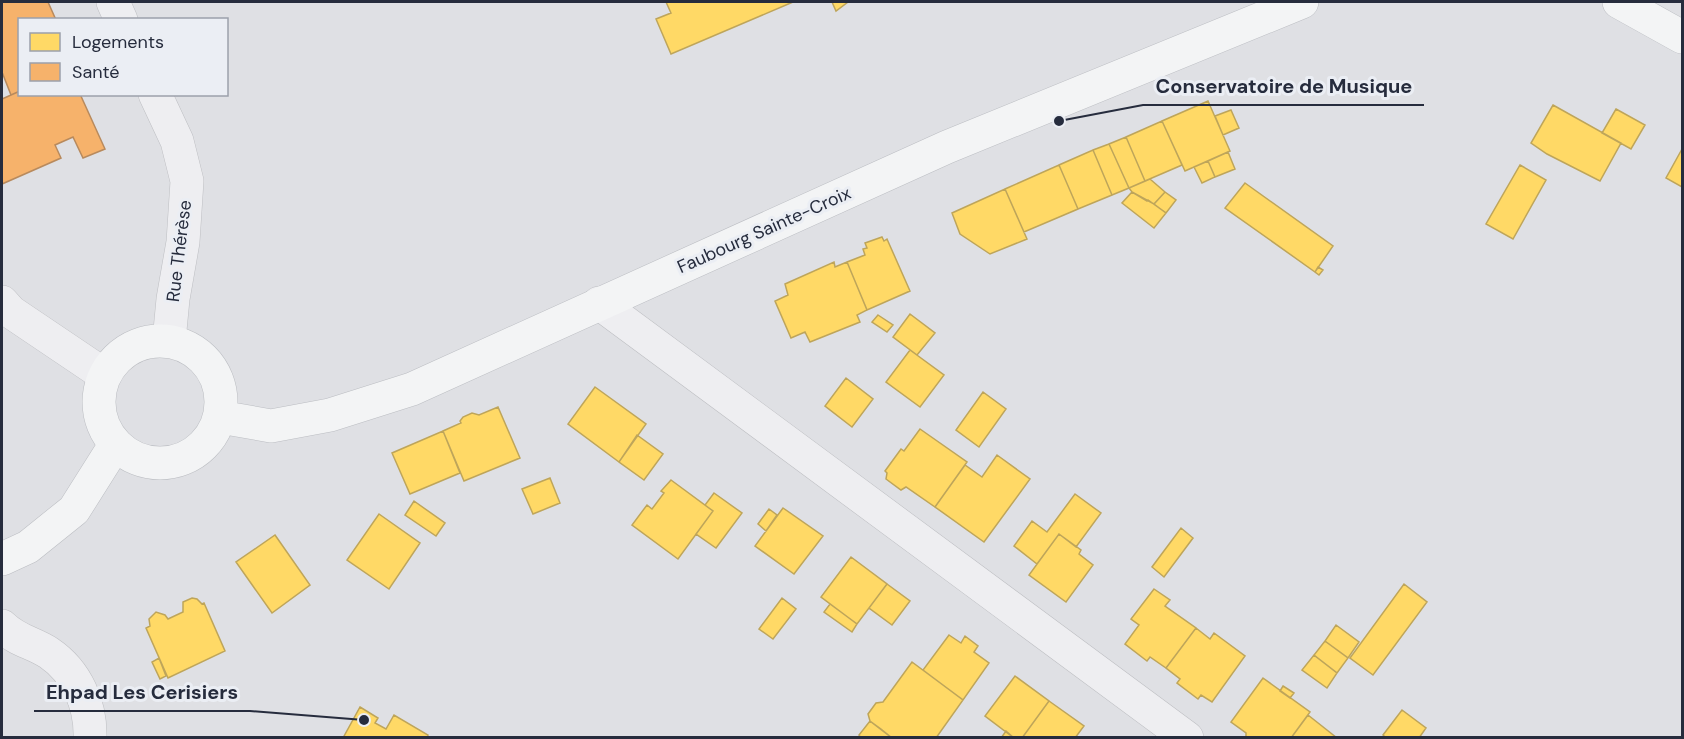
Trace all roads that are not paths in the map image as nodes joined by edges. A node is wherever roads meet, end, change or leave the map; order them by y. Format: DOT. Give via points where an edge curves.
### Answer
graph roads {
  1 [pos="113,2"];
  2 [pos="1302,2"];
  3 [pos="1619,2"];
  4 [pos="120,18"];
  5 [pos="1683,37"];
  6 [pos="156,96"];
  7 [pos="599,303"];
  8 [pos="6,307"];
  9 [pos="169,341"];
  10 [pos="104,374"];
  11 [pos="220,417"];
  12 [pos="115,445"];
  13 [pos="2,559"];
  14 [pos="2,626"];
  15 [pos="1168,732"];
  16 [pos="90,738"];
  1 -- 4 [label="street"];
  2 -- 7 [label="main road, Faubourg Sainte-Croix" via="947,147"];
  3 -- 5 [label="main road"];
  6 -- 9 [label="street, Rue Thérèse" via="177,141 187,181"];
  7 -- 11 [label="main road, Faubourg Sainte-Croix" via="412,389 330,415 271,426"];
  7 -- 15 [label="street"];
  8 -- 10 [label="street"];
  9 -- 10 [label="main road" via="147,341 127,349"];
  9 -- 11 [label="main road" via="194,350 212,368 221,392"];
  10 -- 12 [label="main road" via="98,405 103,426"];
  11 -- 12 [label="main road" via="204,445 175,462 143,462"];
  12 -- 13 [label="main road" via="74,510 28,548"];
  14 -- 16 [label="street" via="12,636 49,653 67,669 81,690 90,721"];
}
